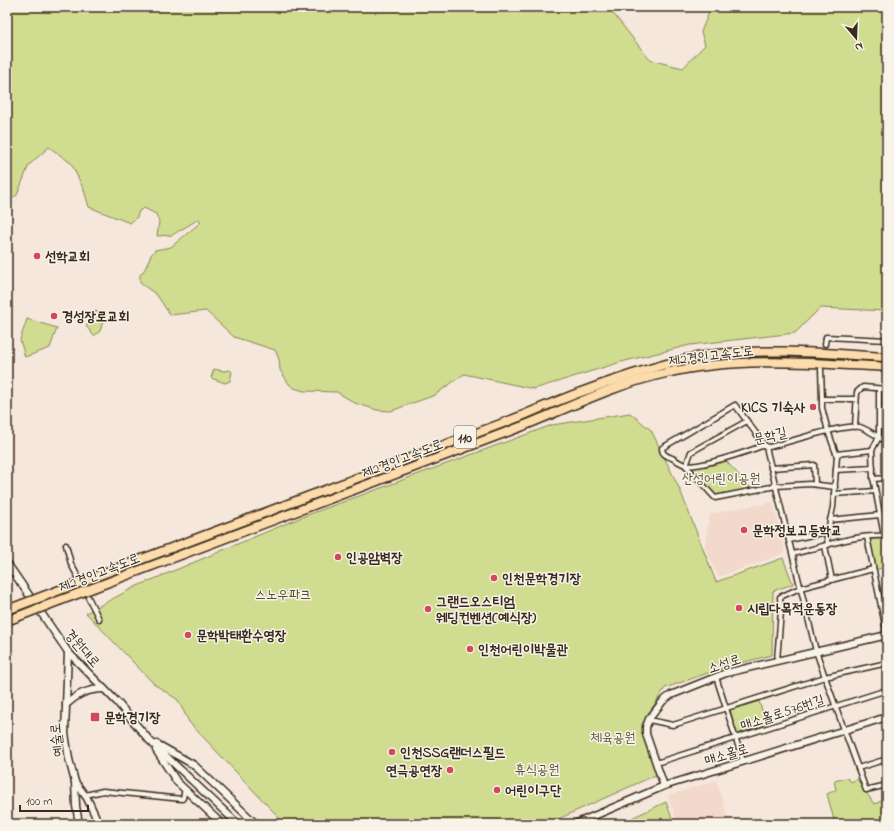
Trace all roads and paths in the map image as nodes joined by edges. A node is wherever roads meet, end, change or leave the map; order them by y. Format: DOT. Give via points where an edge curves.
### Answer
graph roads {
  1 [pos="887,340"];
  2 [pos="825,344"];
  3 [pos="887,357"];
  4 [pos="887,367"];
  5 [pos="821,369"];
  6 [pos="879,389"];
  7 [pos="887,389"];
  8 [pos="822,399"];
  9 [pos="856,399"];
  10 [pos="747,421"];
  11 [pos="855,427"];
  12 [pos="828,431"];
  13 [pos="879,437"];
  14 [pos="887,442"];
  15 [pos="766,447"];
  16 [pos="872,450"];
  17 [pos="836,454"];
  18 [pos="686,466"];
  19 [pos="771,468"];
  20 [pos="873,468"];
  21 [pos="836,470"];
  22 [pos="887,478"];
  23 [pos="873,479"];
  24 [pos="816,484"];
  25 [pos="776,486"];
  26 [pos="834,488"];
  27 [pos="875,491"];
  28 [pos="834,494"];
  29 [pos="880,515"];
  30 [pos="830,520"];
  31 [pos="826,532"];
  32 [pos="867,536"];
  33 [pos="886,536"];
  34 [pos="789,540"];
  35 [pos="66,545"];
  36 [pos="826,546"];
  37 [pos="793,554"];
  38 [pos="7,563"];
  39 [pos="873,569"];
  40 [pos="78,577"];
  41 [pos="832,580"];
  42 [pos="800,588"];
  43 [pos="88,597"];
  44 [pos="7,610"];
  45 [pos="99,619"];
  46 [pos="8,620"];
  47 [pos="887,635"];
  48 [pos="816,651"];
  49 [pos="68,652"];
  50 [pos="777,660"];
  51 [pos="887,663"];
  52 [pos="716,677"];
  53 [pos="825,677"];
  54 [pos="104,689"];
  55 [pos="887,690"];
  56 [pos="66,705"];
  57 [pos="836,707"];
  58 [pos="726,708"];
  59 [pos="887,717"];
  60 [pos="649,720"];
  61 [pos="845,730"];
  62 [pos="736,738"];
  63 [pos="150,740"];
  64 [pos="887,759"];
  65 [pos="743,761"];
  66 [pos="656,764"];
  67 [pos="858,768"];
  68 [pos="75,782"];
  69 [pos="887,785"];
  70 [pos="664,786"];
  71 [pos="185,789"];
  72 [pos="85,795"];
  73 [pos="80,824"];
  74 [pos="98,824"];
  75 [pos="222,824"];
  76 [pos="238,824"];
  77 [pos="256,824"];
  78 [pos="575,824"];
  1 -- 2 [label="street" via="826,337"];
  3 -- 44 [label="highway, 제2경인고속도로 / 110, bridge" via="781,351 744,352 689,358 663,364 573,394 512,420"];
  4 -- 46 [label="highway, 제2경인고속도로 / 110, bridge" via="770,362 693,368 658,375 593,397 523,426"];
  5 -- 8 [label="street"];
  6 -- 7 [label="street"];
  6 -- 9 [label="street" via="863,388 857,392"];
  6 -- 13 [label="street"];
  8 -- 9 [label="street"];
  8 -- 12 [label="street"];
  9 -- 11 [label="street"];
  10 -- 15 [label="street"];
  10 -- 18 [label="street" via="691,452"];
  10 -- 18 [label="street" via="735,404 662,448 664,455"];
  11 -- 12 [label="street, 문학길"];
  11 -- 13 [label="street, 문학길"];
  12 -- 15 [label="street, 문학길"];
  12 -- 17 [label="street"];
  13 -- 14 [label="street, 문학길"];
  13 -- 16 [label="street"];
  15 -- 18 [label="street, 문학길"];
  15 -- 19 [label="street, 매소홀로576번길"];
  16 -- 17 [label="street"];
  16 -- 20 [label="street"];
  17 -- 21 [label="street"];
  18 -- 25 [label="street" via="715,498"];
  19 -- 24 [label="street" via="814,465"];
  19 -- 25 [label="street, 매소홀로576번길"];
  20 -- 21 [label="street"];
  20 -- 23 [label="street"];
  21 -- 26 [label="street"];
  22 -- 23 [label="street"];
  23 -- 27 [label="street"];
  24 -- 25 [label="street"];
  24 -- 26 [label="street"];
  25 -- 34 [label="street, 매소홀로576번길"];
  26 -- 28 [label="street"];
  27 -- 28 [label="street"];
  27 -- 29 [label="street"];
  28 -- 30 [label="street"];
  29 -- 30 [label="street"];
  29 -- 33 [label="street"];
  30 -- 31 [label="street"];
  31 -- 34 [label="street"];
  31 -- 36 [label="street"];
  32 -- 33 [label="street"];
  32 -- 36 [label="street"];
  32 -- 39 [label="street"];
  34 -- 37 [label="street, 매소홀로576번길"];
  35 -- 40 [label="street"];
  36 -- 37 [label="street"];
  36 -- 41 [label="street"];
  37 -- 42 [label="street, 매소홀로576번길"];
  38 -- 49 [label="main road, 경원대로"];
  39 -- 41 [label="street"];
  39 -- 47 [label="street"];
  41 -- 42 [label="street"];
  42 -- 48 [label="street, 매소홀로576번길"];
  42 -- 50 [label="street" via="780,597"];
  43 -- 45 [label="street"];
  47 -- 48 [label="main road, 소성로"];
  48 -- 50 [label="main road, 소성로"];
  48 -- 53 [label="street, 매소홀로576번길"];
  49 -- 54 [label="main road, 경원대로"];
  49 -- 56 [label="main road, 예술로"];
  50 -- 52 [label="main road, 소성로"];
  51 -- 53 [label="street"];
  52 -- 58 [label="street"];
  52 -- 60 [label="main road, 소성로" via="671,695 663,701"];
  53 -- 57 [label="street, 매소홀로576번길"];
  53 -- 58 [label="street, 매소홀로576번길"];
  54 -- 56 [label="main road" via="85,692"];
  54 -- 63 [label="main road, 경원대로"];
  55 -- 57 [label="street"];
  56 -- 68 [label="main road, 예술로" via="65,733"];
  57 -- 61 [label="street, 매소홀로576번길"];
  57 -- 62 [label="street, 매소홀로576번길"];
  58 -- 60 [label="street, 매소홀로576번길" via="673,725"];
  58 -- 62 [label="street"];
  59 -- 61 [label="main road, 매소홀로"];
  60 -- 66 [label="main road" via="646,734"];
  61 -- 65 [label="main road, 매소홀로"];
  61 -- 67 [label="street, 매소홀로576번길"];
  62 -- 65 [label="street"];
  62 -- 66 [label="street, 매소홀로576번길"];
  63 -- 71 [label="main road, 경원대로" via="177,782"];
  63 -- 76 [label="main road, 경원대로"];
  63 -- 77 [label="main road, 경원대로" via="194,764"];
  64 -- 67 [label="street"];
  65 -- 70 [label="main road, 매소홀로"];
  66 -- 70 [label="main road"];
  67 -- 69 [label="street, 매소홀로576번길" via="866,790"];
  68 -- 72 [label="main road"];
  68 -- 73 [label="main road, 예술로"];
  70 -- 78 [label="main road, 매소홀로"];
  71 -- 72 [label="street" via="182,799 103,791"];
  71 -- 75 [label="main road, 경원대로"];
  72 -- 74 [label="main road"];
}
